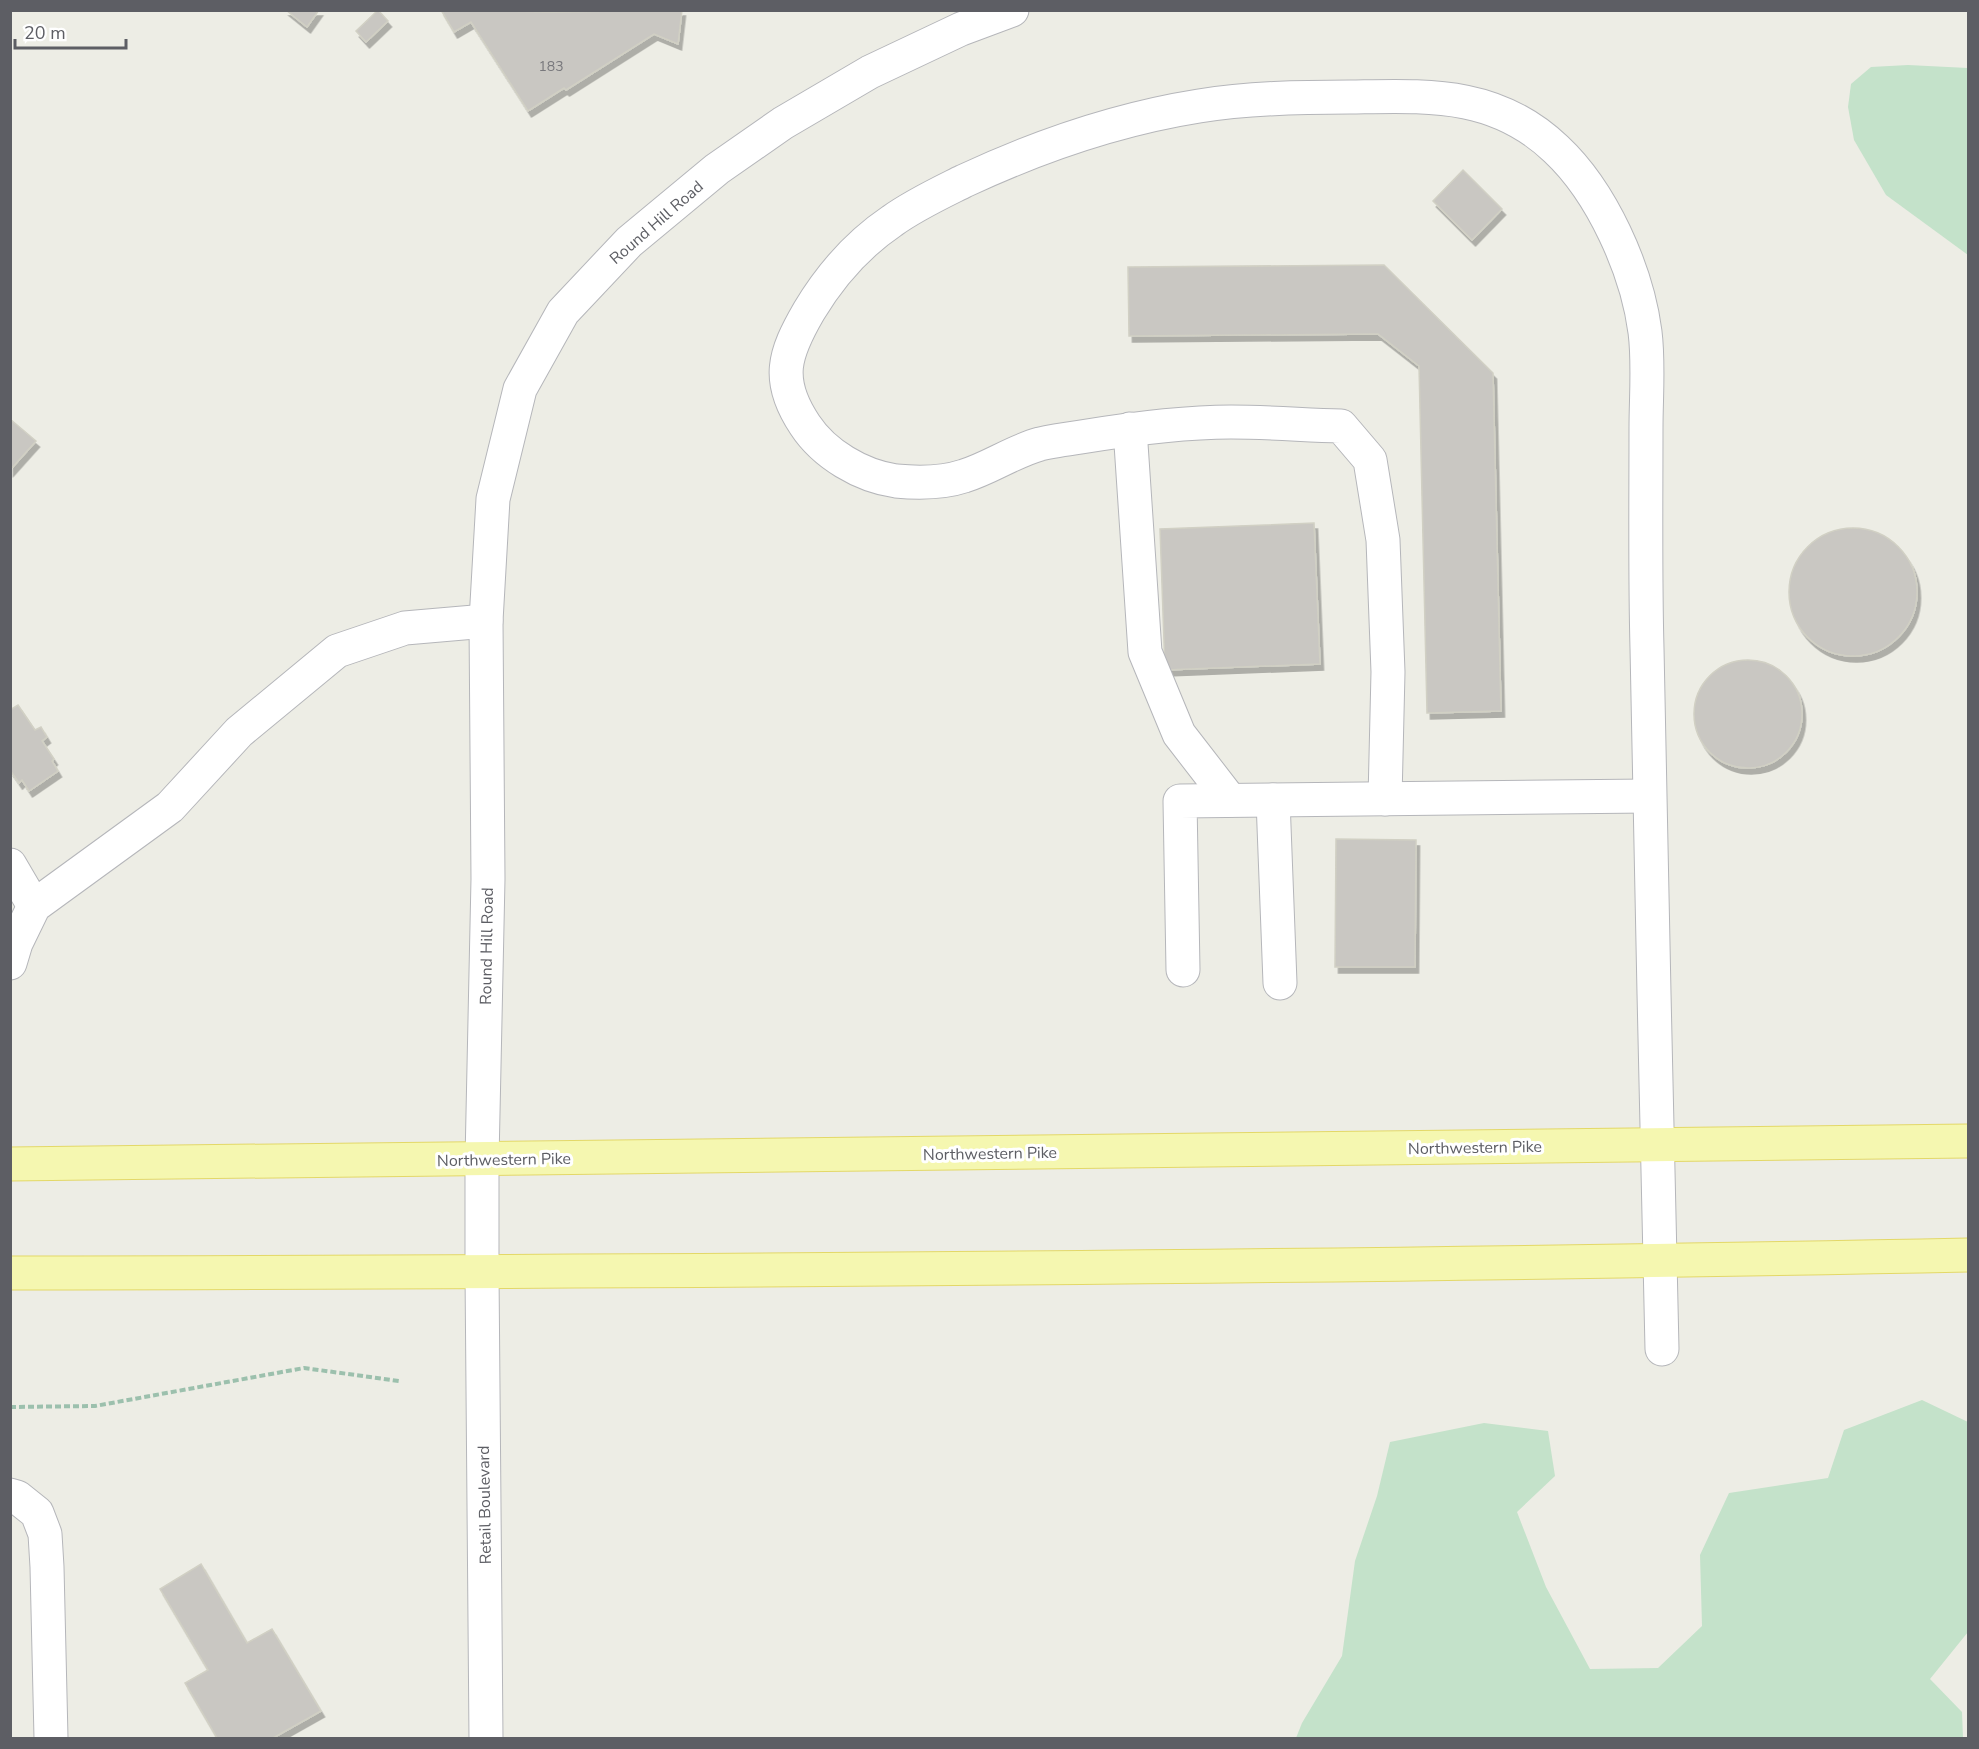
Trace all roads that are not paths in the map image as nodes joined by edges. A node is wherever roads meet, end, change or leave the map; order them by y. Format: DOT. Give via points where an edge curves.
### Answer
graph roads {
  1 [pos="1011,10"];
  2 [pos="1130,429"];
  3 [pos="486,621"];
  4 [pos="1649,796"];
  5 [pos="1385,799"];
  6 [pos="1230,800"];
  7 [pos="1273,800"];
  8 [pos="10,865"];
  9 [pos="34,906"];
  10 [pos="10,963"];
  11 [pos="1183,970"];
  12 [pos="1280,983"];
  13 [pos="1968,1141"];
  14 [pos="1656,1145"];
  15 [pos="482,1160"];
  16 [pos="10,1164"];
  17 [pos="1968,1256"];
  18 [pos="1660,1262"];
  19 [pos="482,1272"];
  20 [pos="10,1273"];
  21 [pos="1662,1349"];
  22 [pos="10,1495"];
  23 [pos="51,1738"];
  24 [pos="486,1738"];
  1 -- 3 [label="street, Round Hill Road" via="870,72 783,123 717,170 629,242 563,312 520,389 498,477 493,499"];
  2 -- 4 [label="street" via="1035,445 965,476 937,482 893,480 866,472 828,452 807,428 792,400 785,369 788,353 821,291 854,252 893,220 1018,156 1116,123 1200,106 1286,97 1439,96 1479,104 1510,117 1551,144 1580,174 1612,229 1633,281 1646,335"];
  2 -- 5 [label="street" via="1226,422 1341,426 1370,460 1383,540 1388,672"];
  2 -- 6 [label="street" via="1145,652 1179,734"];
  3 -- 9 [label="street" via="405,628 337,651 239,732 170,807"];
  3 -- 15 [label="street, Round Hill Road" via="488,879"];
  4 -- 5 [label="street"];
  4 -- 14 [label="street"];
  5 -- 7 [label="street"];
  6 -- 7 [label="street"];
  6 -- 11 [label="street" via="1180,801"];
  7 -- 12 [label="street"];
  8 -- 9 [label="street"];
  9 -- 10 [label="street"];
  13 -- 14 [label="main road, Northwestern Pike"];
  14 -- 15 [label="main road, Northwestern Pike"];
  14 -- 18 [label="street"];
  15 -- 16 [label="main road, Northwestern Pike"];
  15 -- 19 [label="street, Round Hill Road"];
  17 -- 18 [label="main road"];
  18 -- 19 [label="main road"];
  18 -- 21 [label="street"];
  19 -- 20 [label="main road"];
  19 -- 24 [label="street, Retail Boulevard"];
  22 -- 23 [label="street" via="37,1513 45,1534"];
}
